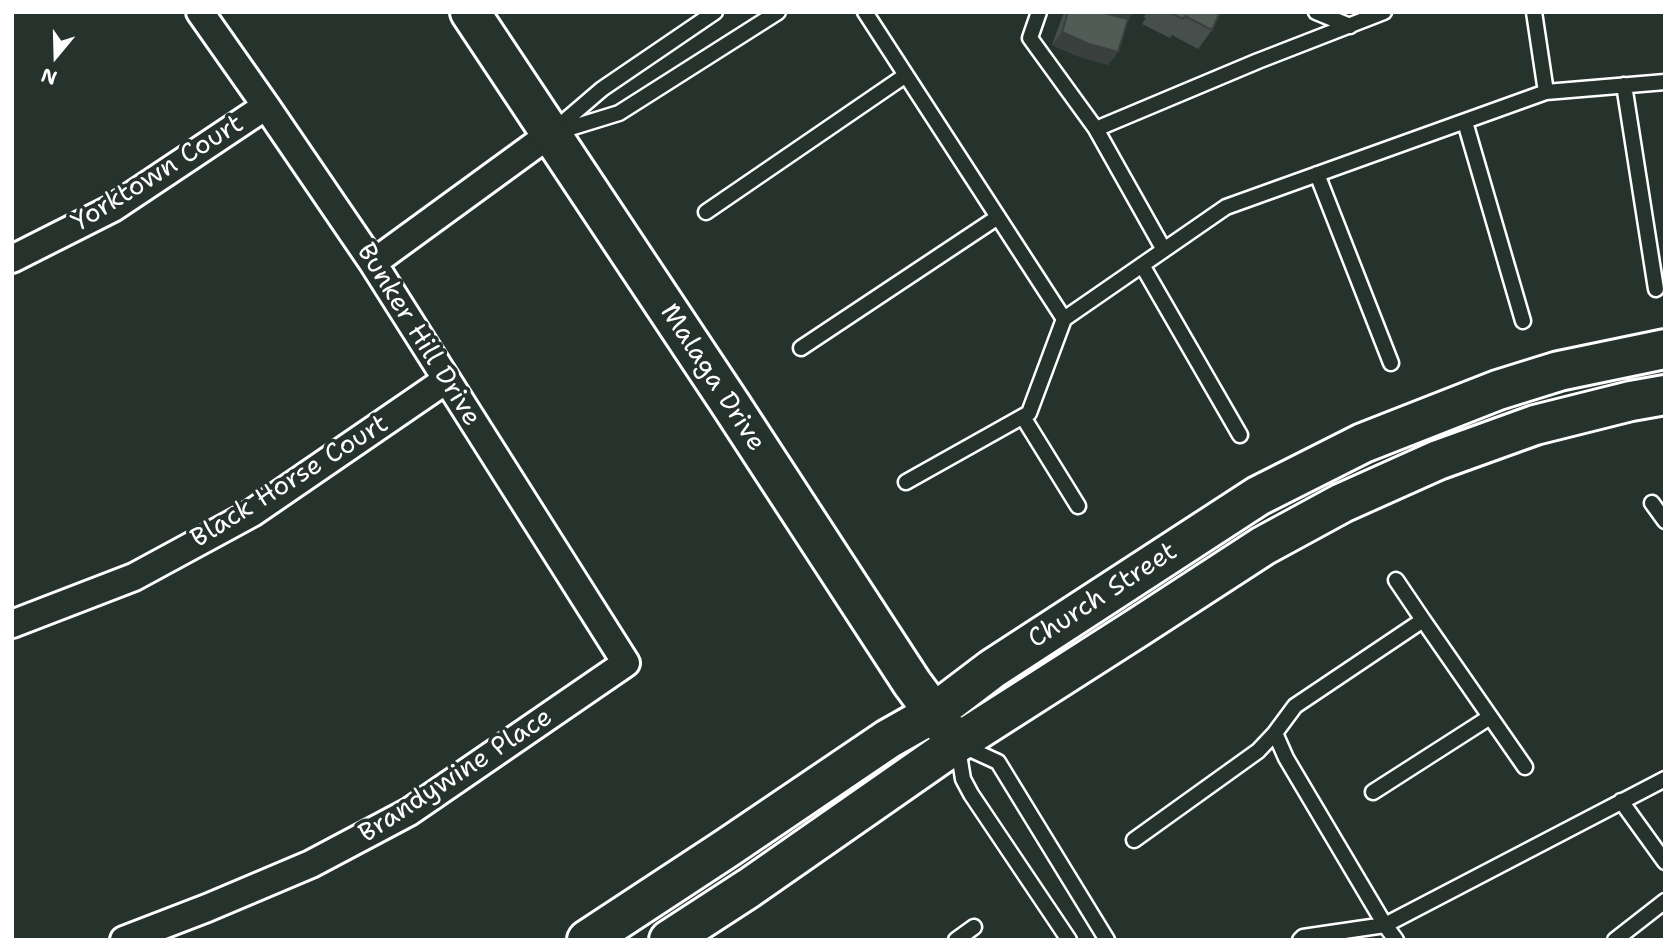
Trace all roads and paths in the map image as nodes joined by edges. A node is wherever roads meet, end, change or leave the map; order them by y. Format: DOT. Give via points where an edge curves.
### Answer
graph roads {
  1 [pos="200,12"];
  2 [pos="470,12"];
  3 [pos="715,12"];
  4 [pos="778,12"];
  5 [pos="865,12"];
  6 [pos="1040,12"];
  7 [pos="1317,12"];
  8 [pos="1384,12"];
  9 [pos="1534,12"];
  10 [pos="1350,26"];
  11 [pos="906,75"];
  12 [pos="1665,82"];
  13 [pos="1624,85"];
  14 [pos="1546,92"];
  15 [pos="266,106"];
  16 [pos="1465,122"];
  17 [pos="1096,129"];
  18 [pos="550,134"];
  19 [pos="1317,174"];
  20 [pos="706,212"];
  21 [pos="998,217"];
  22 [pos="1164,250"];
  23 [pos="12,259"];
  24 [pos="373,263"];
  25 [pos="1142,265"];
  26 [pos="1657,289"];
  27 [pos="1064,319"];
  28 [pos="1523,321"];
  29 [pos="800,348"];
  30 [pos="1665,349"];
  31 [pos="1391,363"];
  32 [pos="446,380"];
  33 [pos="1665,395"];
  34 [pos="1023,416"];
  35 [pos="1240,435"];
  36 [pos="906,482"];
  37 [pos="1652,503"];
  38 [pos="1078,506"];
  39 [pos="1665,522"];
  40 [pos="1396,580"];
  41 [pos="1423,620"];
  42 [pos="12,624"];
  43 [pos="626,663"];
  44 [pos="934,713"];
  45 [pos="1490,717"];
  46 [pos="1275,733"];
  47 [pos="957,743"];
  48 [pos="1524,767"];
  49 [pos="1665,779"];
  50 [pos="1373,792"];
  51 [pos="1621,802"];
  52 [pos="1134,840"];
  53 [pos="1665,862"];
  54 [pos="1665,901"];
  55 [pos="1385,925"];
  56 [pos="974,927"];
  57 [pos="124,940"];
  58 [pos="587,940"];
  59 [pos="669,940"];
  60 [pos="956,940"];
  61 [pos="1069,940"];
  62 [pos="1107,940"];
  63 [pos="1300,940"];
  64 [pos="1368,940"];
  65 [pos="1396,940"];
  66 [pos="1615,940"];
  1 -- 15 [label="street, Bunker Hill Drive"];
  2 -- 18 [label="main road, Malaga Drive"];
  3 -- 18 [label="lane" via="602,89"];
  4 -- 18 [label="lane" via="619,113"];
  5 -- 11 [label="lane"];
  6 -- 17 [label="lane" via="1030,38"];
  7 -- 10 [label="lane"];
  8 -- 10 [label="lane"];
  9 -- 14 [label="lane"];
  10 -- 17 [label="lane"];
  11 -- 20 [label="lane"];
  11 -- 21 [label="lane"];
  12 -- 13 [label="lane"];
  13 -- 14 [label="lane"];
  13 -- 26 [label="lane"];
  14 -- 16 [label="lane"];
  15 -- 23 [label="street, Yorktown Court" via="113,208"];
  15 -- 24 [label="street, Bunker Hill Drive"];
  16 -- 19 [label="lane"];
  16 -- 28 [label="lane"];
  17 -- 22 [label="lane"];
  18 -- 24 [label="street"];
  18 -- 44 [label="main road, Malaga Drive"];
  19 -- 22 [label="lane" via="1226,207"];
  19 -- 31 [label="lane"];
  21 -- 27 [label="lane"];
  21 -- 29 [label="lane"];
  22 -- 25 [label="lane"];
  24 -- 32 [label="street, Bunker Hill Drive"];
  25 -- 27 [label="lane"];
  25 -- 35 [label="lane"];
  27 -- 34 [label="lane" via="1029,413"];
  30 -- 44 [label="main road, Church Street" via="1559,371 1363,443 1258,496 985,673"];
  32 -- 42 [label="street, Black Horse Court" via="252,513 134,577"];
  32 -- 43 [label="street, Bunker Hill Drive"];
  33 -- 47 [label="main road, Church Street" via="1535,425 1438,460 1342,503 1263,546"];
  34 -- 36 [label="lane"];
  34 -- 38 [label="lane"];
  37 -- 39 [label="lane"];
  40 -- 41 [label="lane"];
  41 -- 45 [label="lane"];
  41 -- 46 [label="lane" via="1295,706"];
  43 -- 57 [label="street, Brandywine Place" via="409,812 311,864"];
  44 -- 47 [label="main road, Malaga Drive"];
  44 -- 58 [label="main road, Church Street"];
  45 -- 48 [label="lane"];
  45 -- 50 [label="lane"];
  46 -- 52 [label="lane" via="1258,751"];
  46 -- 55 [label="lane"];
  47 -- 59 [label="main road, Church Street"];
  47 -- 61 [label="lane" via="963,779 971,794"];
  47 -- 62 [label="lane" via="998,762"];
  49 -- 51 [label="lane"];
  51 -- 53 [label="lane"];
  51 -- 55 [label="lane"];
  54 -- 66 [label="lane"];
  55 -- 63 [label="lane"];
  55 -- 64 [label="lane"];
  55 -- 65 [label="lane"];
  56 -- 60 [label="lane"];
}
